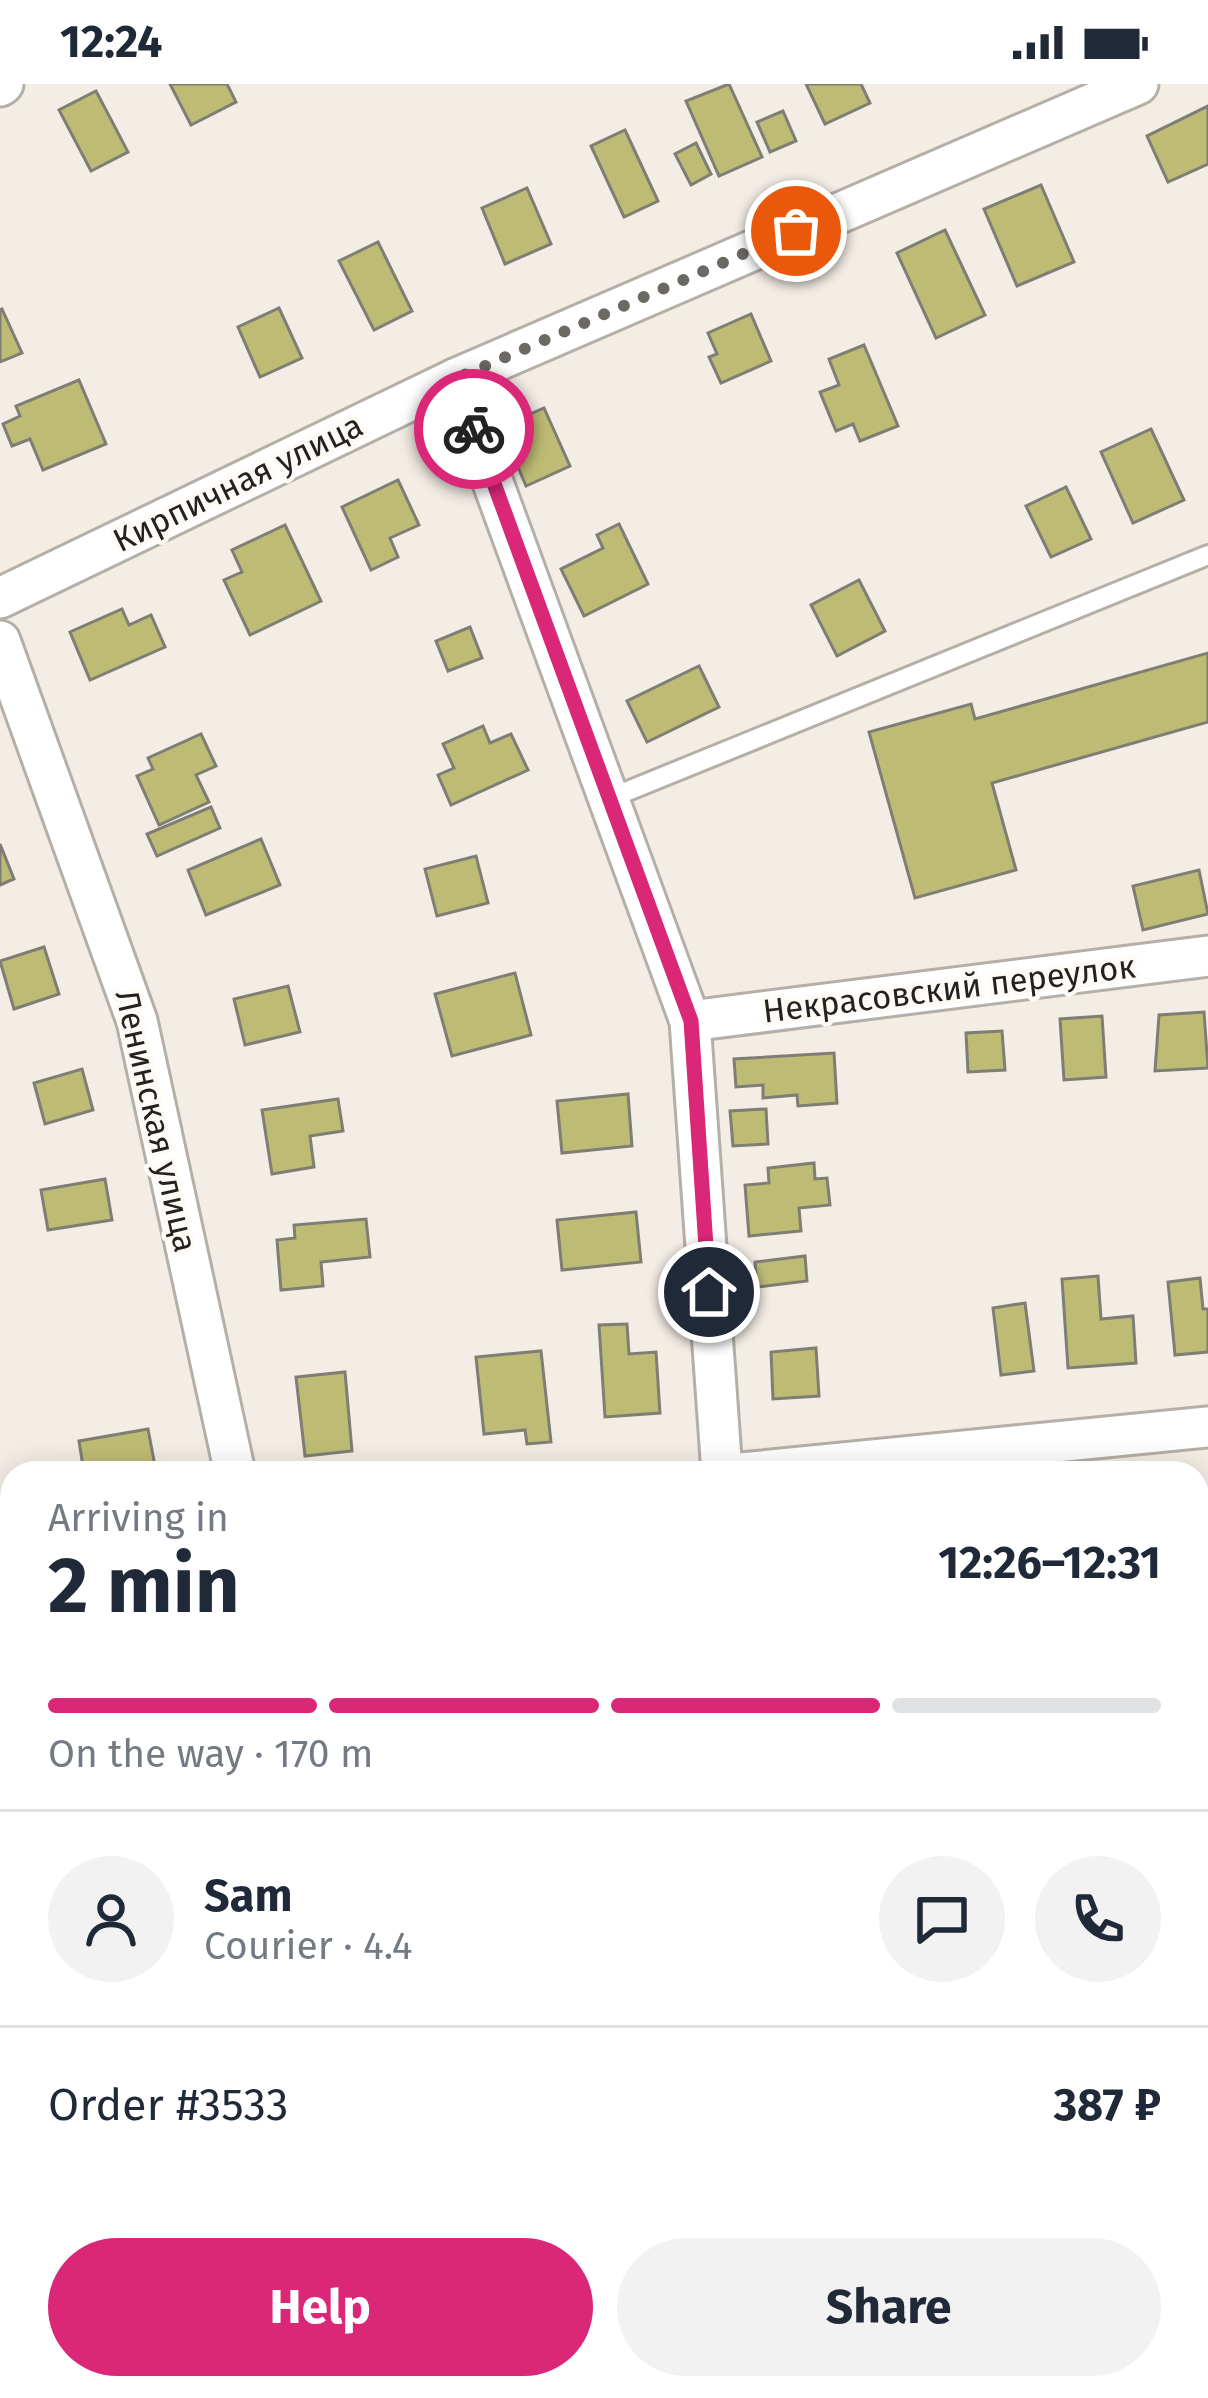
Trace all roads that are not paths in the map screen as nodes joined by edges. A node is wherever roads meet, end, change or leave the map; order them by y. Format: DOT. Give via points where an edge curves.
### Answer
graph roads {
  1 [pos="1138,84"];
  2 [pos="455,379"];
  3 [pos="1208,555"];
  4 [pos="0,598"];
  5 [pos="0,641"];
  6 [pos="613,797"];
  7 [pos="1208,956"];
  8 [pos="691,1021"];
  9 [pos="1208,1427"];
  10 [pos="232,1461"];
  11 [pos="721,1461"];
  12 [pos="863,1461"];
  1 -- 2 [label="street, Кирпичная улица"];
  2 -- 4 [label="street, Кирпичная улица"];
  2 -- 6 [label="street"];
  3 -- 6 [label="lane"];
  5 -- 10 [label="street, Ленинская улица" via="137,1021"];
  6 -- 8 [label="street"];
  7 -- 8 [label="street, Некрасовский переулок"];
  8 -- 11 [label="street"];
  9 -- 12 [label="street"];
}
